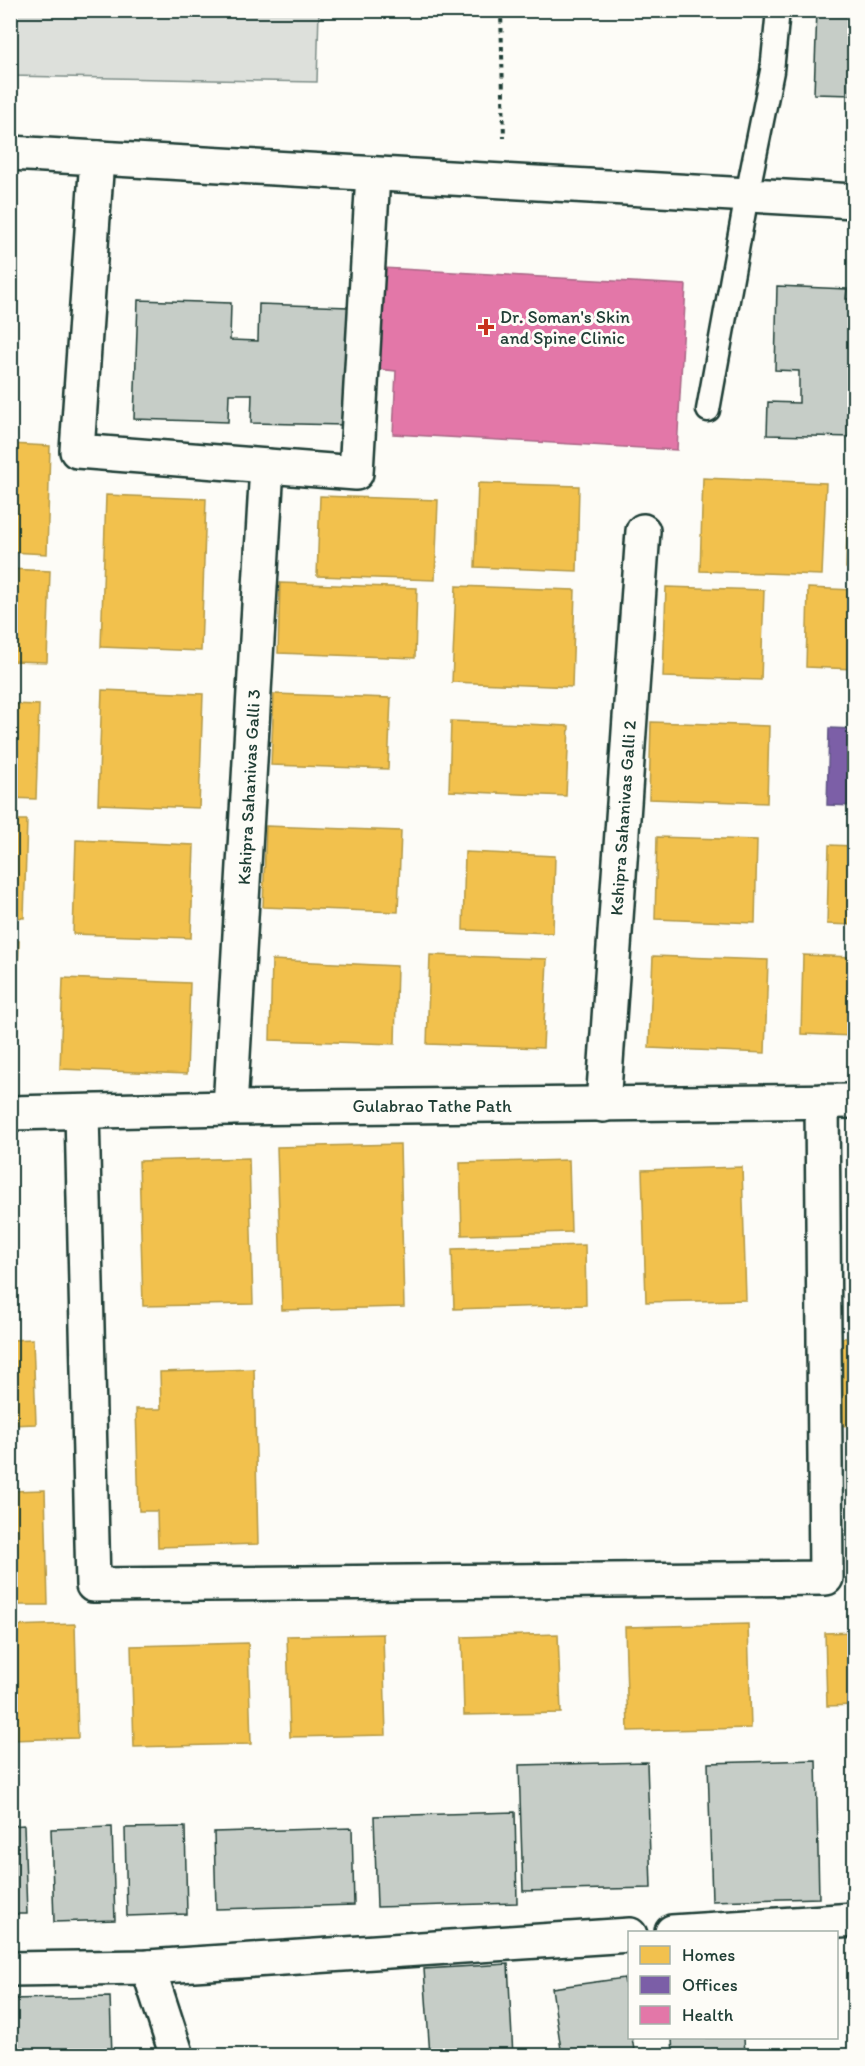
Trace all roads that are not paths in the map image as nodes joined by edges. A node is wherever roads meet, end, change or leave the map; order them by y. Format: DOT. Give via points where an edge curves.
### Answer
graph roads {
  1 [pos="778,10"];
  2 [pos="10,153"];
  3 [pos="97,158"];
  4 [pos="373,174"];
  5 [pos="747,195"];
  6 [pos="855,201"];
  7 [pos="708,410"];
  8 [pos="267,466"];
  9 [pos="643,531"];
  10 [pos="822,1101"];
  11 [pos="855,1101"];
  12 [pos="603,1105"];
  13 [pos="230,1108"];
  14 [pos="82,1112"];
  15 [pos="10,1113"];
  16 [pos="855,1920"];
  17 [pos="687,1931"];
  18 [pos="628,1935"];
  19 [pos="148,1967"];
  20 [pos="10,1969"];
  21 [pos="177,2055"];
  1 -- 5 [label="lane" via="772,71"];
  2 -- 3 [label="street"];
  3 -- 4 [label="street"];
  3 -- 8 [label="street" via="77,451"];
  4 -- 5 [label="street"];
  4 -- 8 [label="street" via="356,473"];
  5 -- 6 [label="street"];
  5 -- 7 [label="lane"];
  8 -- 13 [label="street, Kshipra Sahanivas Galli 3"];
  9 -- 12 [label="street, Kshipra Sahanivas Galli 2"];
  10 -- 11 [label="street, Gulabrao Tathe Path"];
  10 -- 12 [label="street, Gulabrao Tathe Path"];
  10 -- 14 [label="street" via="826,1578 93,1585"];
  12 -- 13 [label="street, Gulabrao Tathe Path"];
  13 -- 14 [label="street, Gulabrao Tathe Path"];
  14 -- 15 [label="street, Gulabrao Tathe Path"];
  16 -- 17 [label="street"];
  18 -- 19 [label="street"];
  19 -- 20 [label="street"];
  19 -- 21 [label="street"];
}
